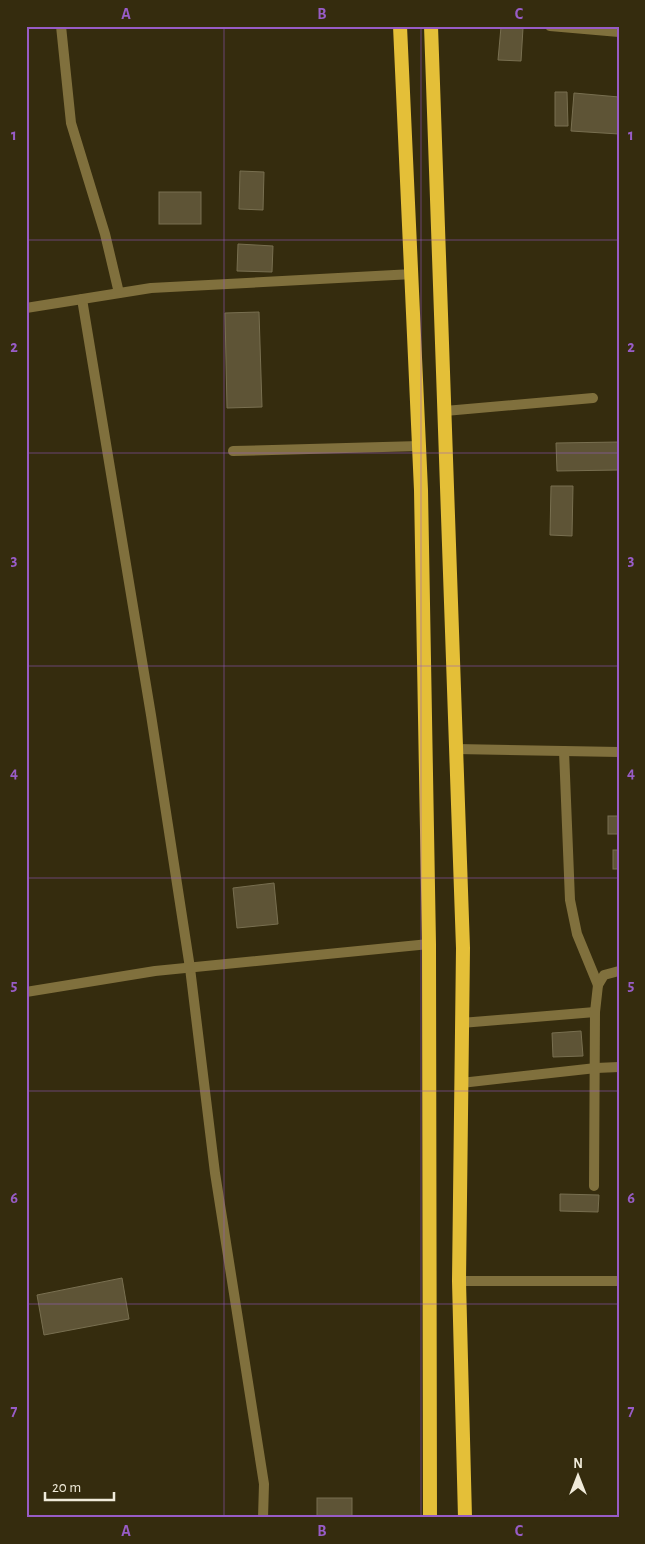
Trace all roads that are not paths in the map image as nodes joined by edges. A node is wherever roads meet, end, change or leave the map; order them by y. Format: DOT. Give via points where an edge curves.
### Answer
graph roads {
  1 [pos="61,26"];
  2 [pos="400,26"];
  3 [pos="431,26"];
  4 [pos="550,26"];
  5 [pos="619,32"];
  6 [pos="412,274"];
  7 [pos="119,293"];
  8 [pos="82,299"];
  9 [pos="26,308"];
  10 [pos="593,398"];
  11 [pos="445,411"];
  12 [pos="420,446"];
  13 [pos="233,451"];
  14 [pos="456,749"];
  15 [pos="564,751"];
  16 [pos="619,752"];
  17 [pos="429,944"];
  18 [pos="190,968"];
  19 [pos="619,971"];
  20 [pos="598,985"];
  21 [pos="26,992"];
  22 [pos="596,1012"];
  23 [pos="461,1023"];
  24 [pos="619,1067"];
  25 [pos="596,1068"];
  26 [pos="461,1083"];
  27 [pos="594,1186"];
  28 [pos="619,1281"];
  29 [pos="459,1282"];
  30 [pos="263,1518"];
  31 [pos="430,1518"];
  32 [pos="465,1518"];
  1 -- 7 [label="street" via="71,123"];
  2 -- 6 [label="highway"];
  3 -- 11 [label="highway"];
  4 -- 5 [label="street"];
  6 -- 7 [label="street" via="151,288"];
  6 -- 12 [label="highway"];
  7 -- 8 [label="street"];
  8 -- 9 [label="street"];
  8 -- 18 [label="street"];
  10 -- 11 [label="street"];
  11 -- 14 [label="highway"];
  12 -- 13 [label="street"];
  12 -- 17 [label="highway"];
  14 -- 15 [label="street"];
  14 -- 23 [label="highway" via="463,948"];
  15 -- 16 [label="street"];
  15 -- 20 [label="street" via="570,900 577,934"];
  17 -- 18 [label="street"];
  17 -- 31 [label="highway"];
  18 -- 21 [label="street"];
  18 -- 30 [label="street" via="215,1174 264,1484"];
  19 -- 20 [label="street" via="604,975"];
  20 -- 22 [label="street"];
  22 -- 23 [label="street"];
  22 -- 25 [label="street"];
  23 -- 26 [label="highway"];
  24 -- 25 [label="street"];
  25 -- 26 [label="street"];
  25 -- 27 [label="street"];
  26 -- 29 [label="highway"];
  28 -- 29 [label="street"];
  29 -- 32 [label="highway"];
}
